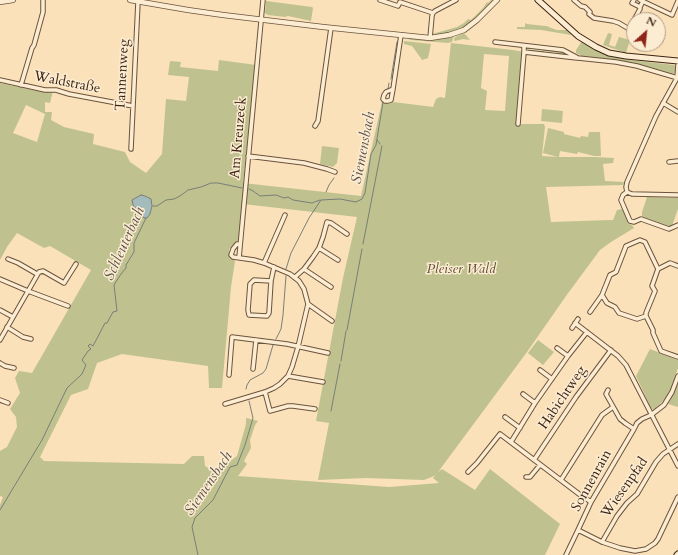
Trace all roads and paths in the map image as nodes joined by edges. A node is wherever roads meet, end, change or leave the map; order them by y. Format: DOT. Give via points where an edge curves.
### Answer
graph roads {
  1 [pos="14,0"];
  2 [pos="43,0"];
  3 [pos="130,0"];
  4 [pos="263,0"];
  5 [pos="380,0"];
  6 [pos="454,0"];
  7 [pos="497,0"];
  8 [pos="538,0"];
  9 [pos="574,0"];
  10 [pos="634,0"];
  11 [pos="400,1"];
  12 [pos="641,1"];
  13 [pos="678,1"];
  14 [pos="0,2"];
  15 [pos="138,2"];
  16 [pos="640,7"];
  17 [pos="433,13"];
  18 [pos="261,20"];
  19 [pos="331,28"];
  20 [pos="401,35"];
  21 [pos="430,38"];
  22 [pos="495,42"];
  23 [pos="524,46"];
  24 [pos="524,52"];
  25 [pos="578,58"];
  26 [pos="678,61"];
  27 [pos="678,65"];
  28 [pos="677,78"];
  29 [pos="0,80"];
  30 [pos="22,85"];
  31 [pos="393,89"];
  32 [pos="664,103"];
  33 [pos="133,106"];
  34 [pos="678,112"];
  35 [pos="518,124"];
  36 [pos="315,126"];
  37 [pos="131,149"];
  38 [pos="248,156"];
  39 [pos="678,161"];
  40 [pos="669,162"];
  41 [pos="335,172"];
  42 [pos="627,192"];
  43 [pos="678,195"];
  44 [pos="284,215"];
  45 [pos="678,225"];
  46 [pos="347,234"];
  47 [pos="240,245"];
  48 [pos="318,248"];
  49 [pos="239,258"];
  50 [pos="8,259"];
  51 [pos="338,260"];
  52 [pos="264,263"];
  53 [pos="76,264"];
  54 [pos="678,266"];
  55 [pos="274,267"];
  56 [pos="304,268"];
  57 [pos="658,269"];
  58 [pos="37,274"];
  59 [pos="295,277"];
  60 [pos="0,278"];
  61 [pos="271,281"];
  62 [pos="331,287"];
  63 [pos="28,291"];
  64 [pos="602,295"];
  65 [pos="308,304"];
  66 [pos="68,306"];
  67 [pos="0,310"];
  68 [pos="590,312"];
  69 [pos="646,316"];
  70 [pos="13,318"];
  71 [pos="578,320"];
  72 [pos="332,322"];
  73 [pos="575,323"];
  74 [pos="8,327"];
  75 [pos="572,328"];
  76 [pos="588,333"];
  77 [pos="31,339"];
  78 [pos="0,340"];
  79 [pos="256,340"];
  80 [pos="298,347"];
  81 [pos="557,348"];
  82 [pos="611,350"];
  83 [pos="328,353"];
  84 [pos="568,356"];
  85 [pos="678,357"];
  86 [pos="0,363"];
  87 [pos="14,368"];
  88 [pos="252,369"];
  89 [pos="540,370"];
  90 [pos="229,375"];
  91 [pos="288,376"];
  92 [pos="678,376"];
  93 [pos="552,379"];
  94 [pos="323,382"];
  95 [pos="608,390"];
  96 [pos="265,392"];
  97 [pos="523,394"];
  98 [pos="0,400"];
  99 [pos="8,403"];
  100 [pos="535,403"];
  101 [pos="225,404"];
  102 [pos="613,407"];
  103 [pos="316,409"];
  104 [pos="651,414"];
  105 [pos="505,417"];
  106 [pos="520,428"];
  107 [pos="634,429"];
  108 [pos="511,442"];
  109 [pos="678,444"];
  110 [pos="669,450"];
  111 [pos="534,460"];
  112 [pos="540,465"];
  113 [pos="678,466"];
  114 [pos="468,472"];
  115 [pos="526,477"];
  116 [pos="561,480"];
  117 [pos="678,497"];
  118 [pos="591,502"];
  119 [pos="578,530"];
  120 [pos="602,542"];
  121 [pos="641,553"];
  122 [pos="566,555"];
  1 -- 14 [label="street"];
  2 -- 30 [label="street, Waldstraße" via="43,12"];
  3 -- 15 [label="street"];
  4 -- 18 [label="street, Am Kreuzeck"];
  5 -- 11 [label="street" via="398,6"];
  6 -- 17 [label="street"];
  7 -- 21 [label="street" via="464,30"];
  8 -- 26 [label="main road" via="578,36 609,53"];
  9 -- 16 [label="street" via="585,7 594,18 613,21 629,29"];
  10 -- 16 [label="street" via="632,3"];
  11 -- 17 [label="street"];
  12 -- 13 [label="street" via="672,16"];
  12 -- 16 [label="street"];
  15 -- 18 [label="street"];
  15 -- 33 [label="street, Tannenweg"];
  17 -- 21 [label="street"];
  18 -- 19 [label="street"];
  18 -- 38 [label="street, Am Kreuzeck"];
  19 -- 20 [label="street"];
  19 -- 36 [label="street" via="318,121"];
  20 -- 21 [label="street"];
  20 -- 31 [label="street"];
  22 -- 23 [label="street"];
  23 -- 24 [label="street"];
  23 -- 25 [label="street" via="563,50"];
  24 -- 25 [label="street"];
  24 -- 35 [label="street"];
  25 -- 28 [label="street" via="637,66"];
  27 -- 28 [label="street"];
  28 -- 32 [label="street"];
  29 -- 30 [label="street, Waldstraße"];
  30 -- 33 [label="street, Waldstraße"];
  32 -- 34 [label="street"];
  32 -- 42 [label="street" via="627,182"];
  33 -- 37 [label="street, Tannenweg"];
  38 -- 41 [label="street" via="309,164"];
  38 -- 47 [label="street, Am Kreuzeck"];
  39 -- 40 [label="street"];
  42 -- 43 [label="street"];
  42 -- 45 [label="street" via="621,200 630,221 641,219 669,229"];
  44 -- 52 [label="street"];
  46 -- 48 [label="street" via="327,222"];
  47 -- 49 [label="street, Am Kreuzeck"];
  47 -- 49 [label="street" via="237,244 231,255"];
  48 -- 51 [label="street"];
  48 -- 56 [label="street"];
  49 -- 52 [label="street"];
  50 -- 58 [label="street"];
  52 -- 55 [label="street"];
  53 -- 58 [label="street" via="64,283 43,271"];
  54 -- 57 [label="street" via="670,263"];
  55 -- 59 [label="street"];
  55 -- 61 [label="street"];
  56 -- 59 [label="street"];
  56 -- 62 [label="street"];
  57 -- 64 [label="street" via="646,242 640,240 626,246 616,272 610,275"];
  57 -- 69 [label="street" via="652,286 655,291"];
  58 -- 63 [label="street"];
  59 -- 65 [label="street" via="304,289"];
  60 -- 63 [label="street"];
  61 -- 61 [label="street" via="269,313 267,316 249,315 250,284 254,280"];
  63 -- 66 [label="street"];
  63 -- 70 [label="street"];
  64 -- 68 [label="street"];
  64 -- 69 [label="street" via="619,313 637,319"];
  65 -- 72 [label="street"];
  65 -- 80 [label="street"];
  67 -- 70 [label="street"];
  69 -- 85 [label="street" via="661,351"];
  70 -- 74 [label="street"];
  71 -- 73 [label="street"];
  73 -- 75 [label="street"];
  73 -- 76 [label="street"];
  74 -- 77 [label="street"];
  74 -- 78 [label="street"];
  76 -- 82 [label="street"];
  76 -- 84 [label="street"];
  79 -- 80 [label="street"];
  79 -- 88 [label="street"];
  79 -- 90 [label="street" via="232,337"];
  80 -- 83 [label="street"];
  80 -- 91 [label="street"];
  81 -- 84 [label="street"];
  82 -- 104 [label="street" via="626,365"];
  82 -- 111 [label="street, Habichtweg"];
  84 -- 93 [label="street"];
  86 -- 87 [label="street"];
  89 -- 93 [label="street"];
  91 -- 94 [label="street"];
  91 -- 96 [label="street"];
  92 -- 104 [label="street, Sonnenrain" via="667,400"];
  93 -- 100 [label="street"];
  95 -- 102 [label="street" via="606,394"];
  96 -- 101 [label="street"];
  96 -- 103 [label="street" via="270,411 288,406"];
  97 -- 100 [label="street"];
  98 -- 99 [label="street"];
  100 -- 106 [label="street"];
  102 -- 107 [label="street" via="620,419"];
  102 -- 116 [label="street" via="602,415"];
  104 -- 107 [label="street, Sonnenrain" via="637,423"];
  104 -- 110 [label="street"];
  105 -- 106 [label="street"];
  106 -- 108 [label="street"];
  107 -- 118 [label="street, Sonnenrain"];
  108 -- 111 [label="street"];
  108 -- 114 [label="street" via="500,434"];
  109 -- 110 [label="street, Wiesenpfad"];
  110 -- 113 [label="street"];
  110 -- 120 [label="street, Wiesenpfad" via="656,462"];
  111 -- 112 [label="street"];
  112 -- 115 [label="street" via="530,477"];
  112 -- 116 [label="street"];
  116 -- 118 [label="street"];
  117 -- 121 [label="street, Sonnenrain" via="655,543"];
  118 -- 119 [label="street, Sonnenrain"];
  119 -- 120 [label="street, Sonnenrain"];
  119 -- 122 [label="street"];
  120 -- 121 [label="street, Sonnenrain"];
}
